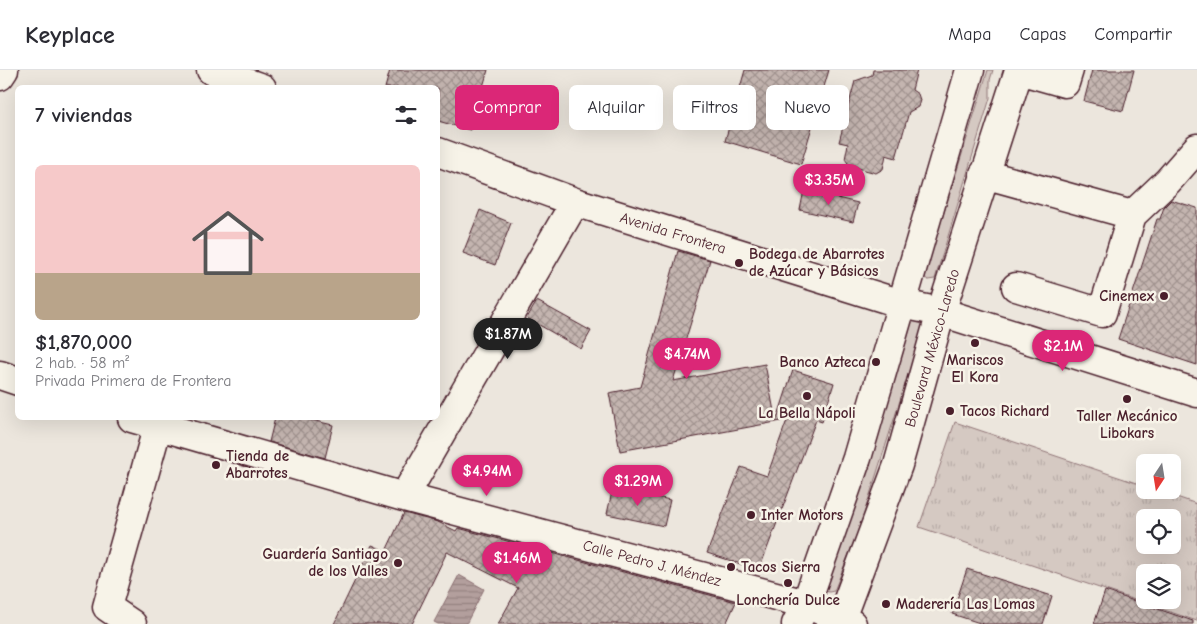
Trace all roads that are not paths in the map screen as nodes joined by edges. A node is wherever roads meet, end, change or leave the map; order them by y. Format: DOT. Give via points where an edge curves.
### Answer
graph roads {
  1 [pos="4,70"];
  2 [pos="211,70"];
  3 [pos="970,70"];
  4 [pos="1019,70"];
  5 [pos="1069,70"];
  6 [pos="0,76"];
  7 [pos="260,83"];
  8 [pos="1197,148"];
  9 [pos="440,153"];
  10 [pos="984,174"];
  11 [pos="575,202"];
  12 [pos="1132,214"];
  13 [pos="1016,287"];
  14 [pos="902,304"];
  15 [pos="941,312"];
  16 [pos="0,375"];
  17 [pos="15,380"];
  18 [pos="1197,393"];
  19 [pos="146,420"];
  20 [pos="159,422"];
  21 [pos="404,497"];
  22 [pos="801,614"];
  23 [pos="844,623"];
  24 [pos="132,624"];
  1 -- 6 [label="street"];
  2 -- 7 [label="street"];
  3 -- 14 [label="street"];
  4 -- 5 [label="street" via="1065,84"];
  4 -- 10 [label="street, Boulevard México-Laredo"];
  8 -- 12 [label="street"];
  9 -- 11 [label="street, Avenida Frontera"];
  10 -- 12 [label="street"];
  10 -- 15 [label="street, Boulevard México-Laredo"];
  11 -- 14 [label="street, Avenida Frontera"];
  11 -- 21 [label="street"];
  12 -- 13 [label="street" via="1102,312"];
  14 -- 15 [label="street, Avenida Frontera"];
  14 -- 22 [label="street" via="857,458"];
  15 -- 18 [label="street, Avenida Frontera"];
  15 -- 23 [label="street, Boulevard México-Laredo" via="898,465"];
  16 -- 17 [label="street"];
  19 -- 20 [label="street, Calle Pedro J. Méndez"];
  20 -- 21 [label="street, Calle Pedro J. Méndez"];
  20 -- 24 [label="street" via="107,606"];
  21 -- 22 [label="street, Calle Pedro J. Méndez"];
  22 -- 23 [label="street, Calle Pedro J. Méndez"];
}
